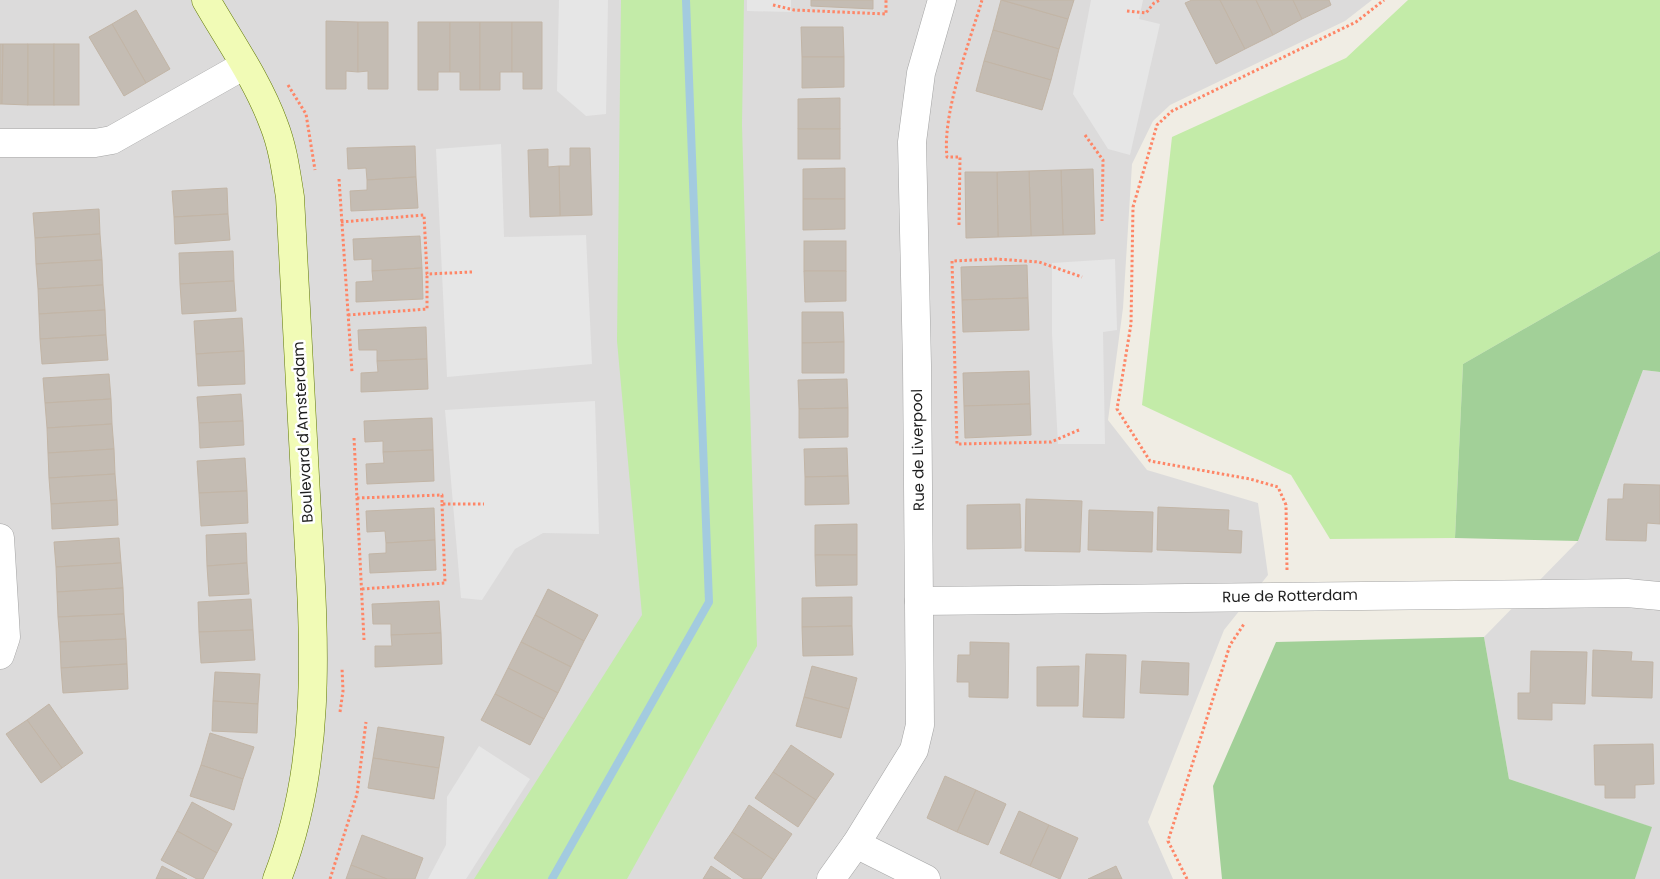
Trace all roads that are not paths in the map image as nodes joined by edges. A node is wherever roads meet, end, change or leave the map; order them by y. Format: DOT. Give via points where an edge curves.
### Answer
graph roads {
  1 [pos="206,0"];
  2 [pos="942,0"];
  3 [pos="243,66"];
  4 [pos="0,143"];
  5 [pos="0,538"];
  6 [pos="1660,596"];
  7 [pos="919,601"];
  8 [pos="0,655"];
  9 [pos="856,844"];
  10 [pos="276,879"];
  11 [pos="831,879"];
  12 [pos="926,879"];
  1 -- 3 [label="street, Boulevard d'Amsterdam"];
  2 -- 7 [label="street, Rue de Liverpool" via="921,73 912,142"];
  3 -- 4 [label="street" via="112,140 95,143"];
  3 -- 10 [label="street, Boulevard d'Amsterdam" via="274,125 290,197 315,654 312,731 307,765 285,858"];
  5 -- 8 [label="street" via="6,637"];
  6 -- 7 [label="street, Rue de Rotterdam" via="1627,593"];
  7 -- 9 [label="street, Rue de Liverpool" via="920,725 914,750"];
  9 -- 11 [label="street, Rue de Liverpool"];
  9 -- 12 [label="street"];
}
